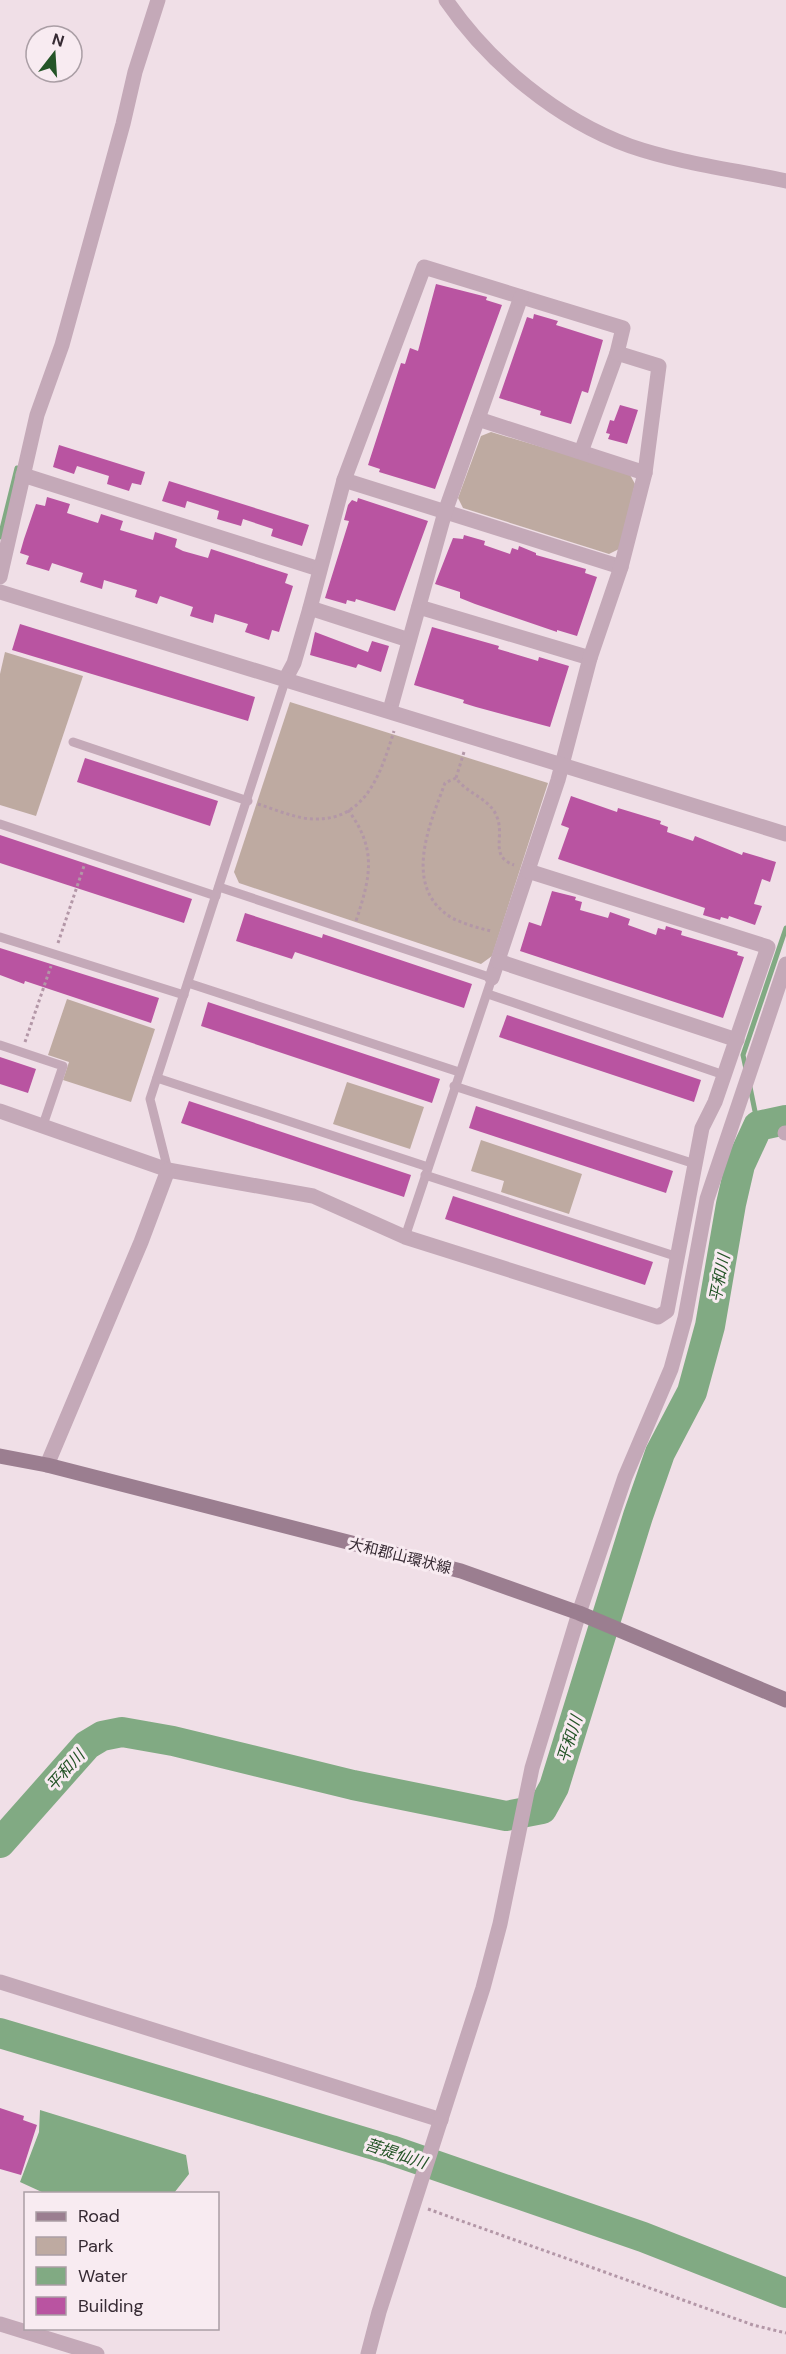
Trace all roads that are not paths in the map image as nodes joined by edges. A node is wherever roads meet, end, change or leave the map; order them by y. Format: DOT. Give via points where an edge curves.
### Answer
graph roads {
  1 [pos="158,0"];
  2 [pos="446,0"];
  3 [pos="786,181"];
  4 [pos="521,297"];
  5 [pos="617,353"];
  6 [pos="478,419"];
  7 [pos="581,452"];
  8 [pos="645,473"];
  9 [pos="23,475"];
  10 [pos="344,480"];
  11 [pos="445,512"];
  12 [pos="621,567"];
  13 [pos="319,569"];
  14 [pos="0,578"];
  15 [pos="0,592"];
  16 [pos="419,607"];
  17 [pos="310,608"];
  18 [pos="410,640"];
  19 [pos="590,658"];
  20 [pos="286,678"];
  21 [pos="390,710"];
  22 [pos="73,742"];
  23 [pos="563,764"];
  24 [pos="248,801"];
  25 [pos="0,824"];
  26 [pos="786,834"];
  27 [pos="528,871"];
  28 [pos="218,891"];
  29 [pos="0,937"];
  30 [pos="498,962"];
  31 [pos="786,964"];
  32 [pos="492,978"];
  33 [pos="188,983"];
  34 [pos="488,994"];
  35 [pos="184,995"];
  36 [pos="737,1040"];
  37 [pos="0,1045"];
  38 [pos="459,1072"];
  39 [pos="724,1075"];
  40 [pos="158,1078"];
  41 [pos="454,1086"];
  42 [pos="0,1111"];
  43 [pos="43,1125"];
  44 [pos="695,1164"];
  45 [pos="168,1170"];
  46 [pos="427,1171"];
  47 [pos="405,1237"];
  48 [pos="678,1257"];
  49 [pos="0,1456"];
  50 [pos="47,1466"];
  51 [pos="579,1613"];
  52 [pos="786,1700"];
  53 [pos="0,1982"];
  54 [pos="440,2123"];
  55 [pos="0,2324"];
  56 [pos="96,2354"];
  57 [pos="368,2354"];
  1 -- 9 [label="street"];
  2 -- 3 [label="street" via="461,23 498,60 581,125 630,146"];
  4 -- 5 [label="street" via="623,328"];
  4 -- 6 [label="street"];
  4 -- 10 [label="street" via="424,267"];
  5 -- 7 [label="street"];
  5 -- 8 [label="street" via="659,366"];
  6 -- 7 [label="street"];
  6 -- 11 [label="street"];
  7 -- 8 [label="street"];
  8 -- 12 [label="street"];
  9 -- 13 [label="street"];
  9 -- 14 [label="street"];
  10 -- 11 [label="street"];
  10 -- 13 [label="street"];
  11 -- 12 [label="street"];
  11 -- 16 [label="street"];
  12 -- 19 [label="street"];
  13 -- 17 [label="street"];
  15 -- 20 [label="street"];
  16 -- 18 [label="street"];
  16 -- 19 [label="street"];
  17 -- 18 [label="street"];
  17 -- 20 [label="street"];
  18 -- 21 [label="street"];
  19 -- 23 [label="street"];
  20 -- 21 [label="street"];
  20 -- 24 [label="lane"];
  21 -- 23 [label="street"];
  22 -- 24 [label="lane"];
  23 -- 26 [label="street"];
  23 -- 27 [label="street"];
  24 -- 28 [label="lane"];
  25 -- 28 [label="lane"];
  27 -- 30 [label="street"];
  27 -- 36 [label="street" via="768,947"];
  28 -- 32 [label="lane"];
  28 -- 33 [label="lane"];
  29 -- 35 [label="lane"];
  30 -- 32 [label="street"];
  30 -- 36 [label="street"];
  31 -- 51 [label="street" via="707,1199 685,1318 671,1369 629,1466"];
  32 -- 34 [label="lane"];
  33 -- 35 [label="lane"];
  33 -- 38 [label="lane"];
  34 -- 38 [label="lane"];
  34 -- 39 [label="lane"];
  35 -- 40 [label="lane"];
  36 -- 39 [label="street"];
  37 -- 43 [label="lane" via="63,1066"];
  38 -- 41 [label="lane"];
  39 -- 44 [label="street" via="702,1128"];
  40 -- 45 [label="lane" via="150,1099"];
  40 -- 46 [label="lane"];
  41 -- 44 [label="lane"];
  41 -- 46 [label="lane"];
  42 -- 43 [label="street"];
  43 -- 45 [label="street"];
  44 -- 48 [label="street"];
  45 -- 47 [label="street" via="313,1196"];
  45 -- 50 [label="street"];
  46 -- 47 [label="lane"];
  46 -- 48 [label="lane"];
  47 -- 48 [label="street" via="658,1317 667,1311"];
  49 -- 50 [label="main road, 大和郡山環状線"];
  50 -- 51 [label="main road, 大和郡山環状線" via="461,1571"];
  51 -- 52 [label="main road, 大和郡山環状線"];
  51 -- 54 [label="street" via="532,1768 483,1988"];
  53 -- 54 [label="street"];
  54 -- 57 [label="street"];
  55 -- 56 [label="street"];
}
